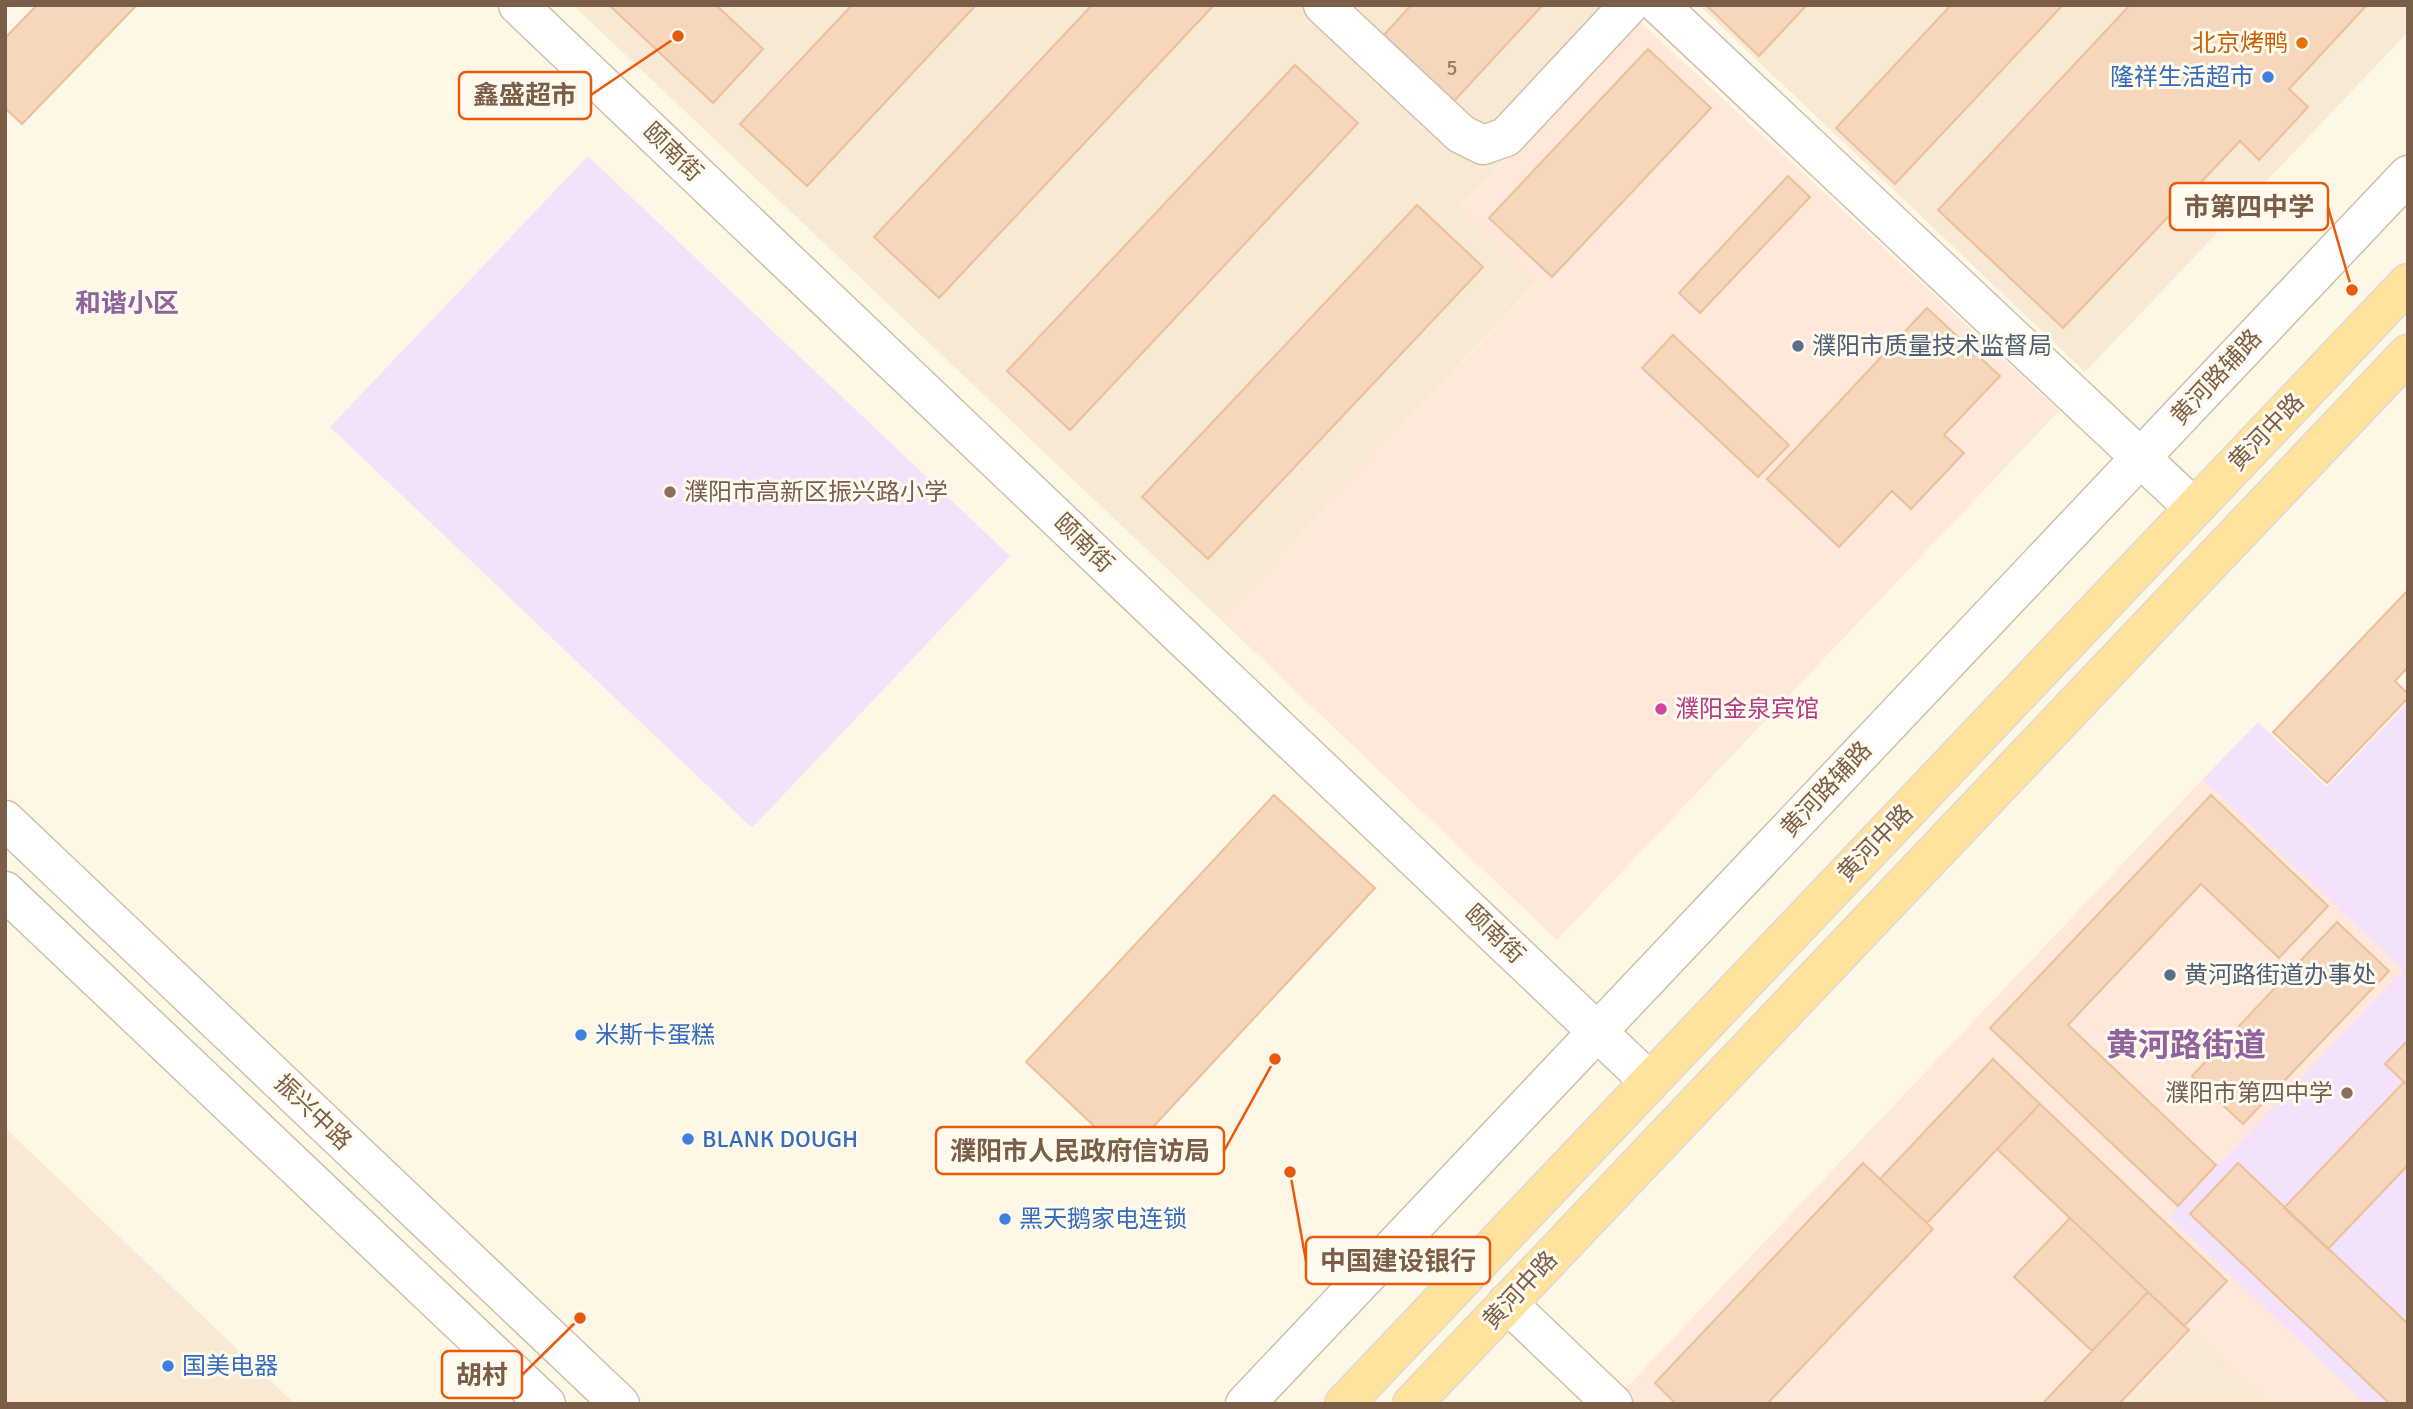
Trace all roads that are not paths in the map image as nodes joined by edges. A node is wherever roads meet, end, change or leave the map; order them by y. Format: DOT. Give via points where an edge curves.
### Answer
graph roads {
  1 [pos="518,5"];
  2 [pos="1323,5"];
  3 [pos="1629,5"];
  4 [pos="1660,5"];
  5 [pos="2408,175"];
  6 [pos="2408,283"];
  7 [pos="2408,354"];
  8 [pos="2140,457"];
  9 [pos="2194,508"];
  10 [pos="5,820"];
  11 [pos="5,891"];
  12 [pos="1597,1031"];
  13 [pos="1649,1081"];
  14 [pos="1507,1303"];
  15 [pos="546,1404"];
  16 [pos="620,1404"];
  17 [pos="1245,1404"];
  18 [pos="1344,1404"];
  19 [pos="1412,1404"];
  20 [pos="1613,1404"];
  1 -- 12 [label="street, 颐南街"];
  2 -- 3 [label="street" via="1461,134 1483,145 1506,137"];
  4 -- 8 [label="street"];
  5 -- 8 [label="street, 黄河路辅路"];
  6 -- 9 [label="main road, 黄河中路"];
  7 -- 14 [label="main road, 黄河中路"];
  8 -- 9 [label="street"];
  8 -- 12 [label="street, 黄河路辅路"];
  9 -- 13 [label="main road, 黄河中路"];
  10 -- 16 [label="street, 振兴中路"];
  11 -- 15 [label="street, 振兴中路"];
  12 -- 13 [label="street, 颐南街"];
  12 -- 17 [label="street, 黄河路辅路"];
  13 -- 18 [label="main road, 黄河中路"];
  14 -- 19 [label="main road, 黄河中路"];
  14 -- 20 [label="street"];
}
